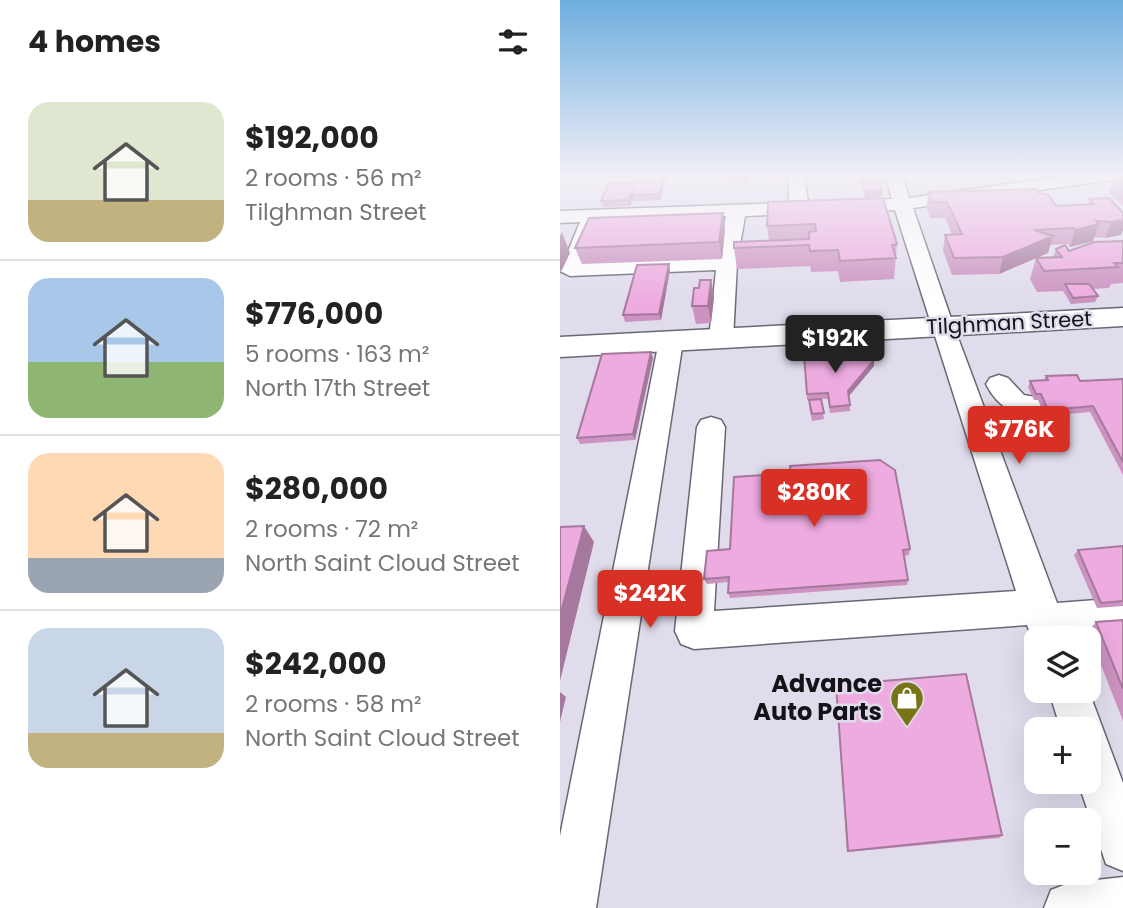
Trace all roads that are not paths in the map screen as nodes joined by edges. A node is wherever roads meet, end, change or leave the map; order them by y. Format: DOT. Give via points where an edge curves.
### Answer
graph roads {
  1 [pos="592,217"];
  2 [pos="736,217"];
  3 [pos="907,217"];
  4 [pos="727,263"];
  5 [pos="1123,317"];
  6 [pos="942,327"];
  7 [pos="721,339"];
  8 [pos="671,341"];
  9 [pos="560,347"];
  10 [pos="999,384"];
  11 [pos="1037,405"];
  12 [pos="711,427"];
  13 [pos="708,477"];
  14 [pos="1123,616"];
  15 [pos="696,622"];
  16 [pos="1045,623"];
  17 [pos="1101,784"];
  18 [pos="1123,847"];
  19 [pos="1123,902"];
  20 [pos="571,908"];
  21 [pos="1069,908"];
  1 -- 4 [label="street" via="570,270"];
  2 -- 4 [label="street"];
  3 -- 6 [label="street"];
  4 -- 7 [label="street"];
  5 -- 6 [label="main road, Tilghman Street"];
  6 -- 7 [label="main road, Tilghman Street"];
  6 -- 16 [label="street"];
  7 -- 8 [label="main road, Tilghman Street"];
  8 -- 9 [label="main road, Tilghman Street"];
  8 -- 20 [label="street"];
  10 -- 11 [label="street" via="1015,405"];
  12 -- 13 [label="street"];
  13 -- 15 [label="street"];
  13 -- 15 [label="street" via="723,532 720,570"];
  14 -- 16 [label="street"];
  15 -- 16 [label="street" via="694,631 844,620"];
  17 -- 18 [label="street"];
  19 -- 21 [label="street"];
}
